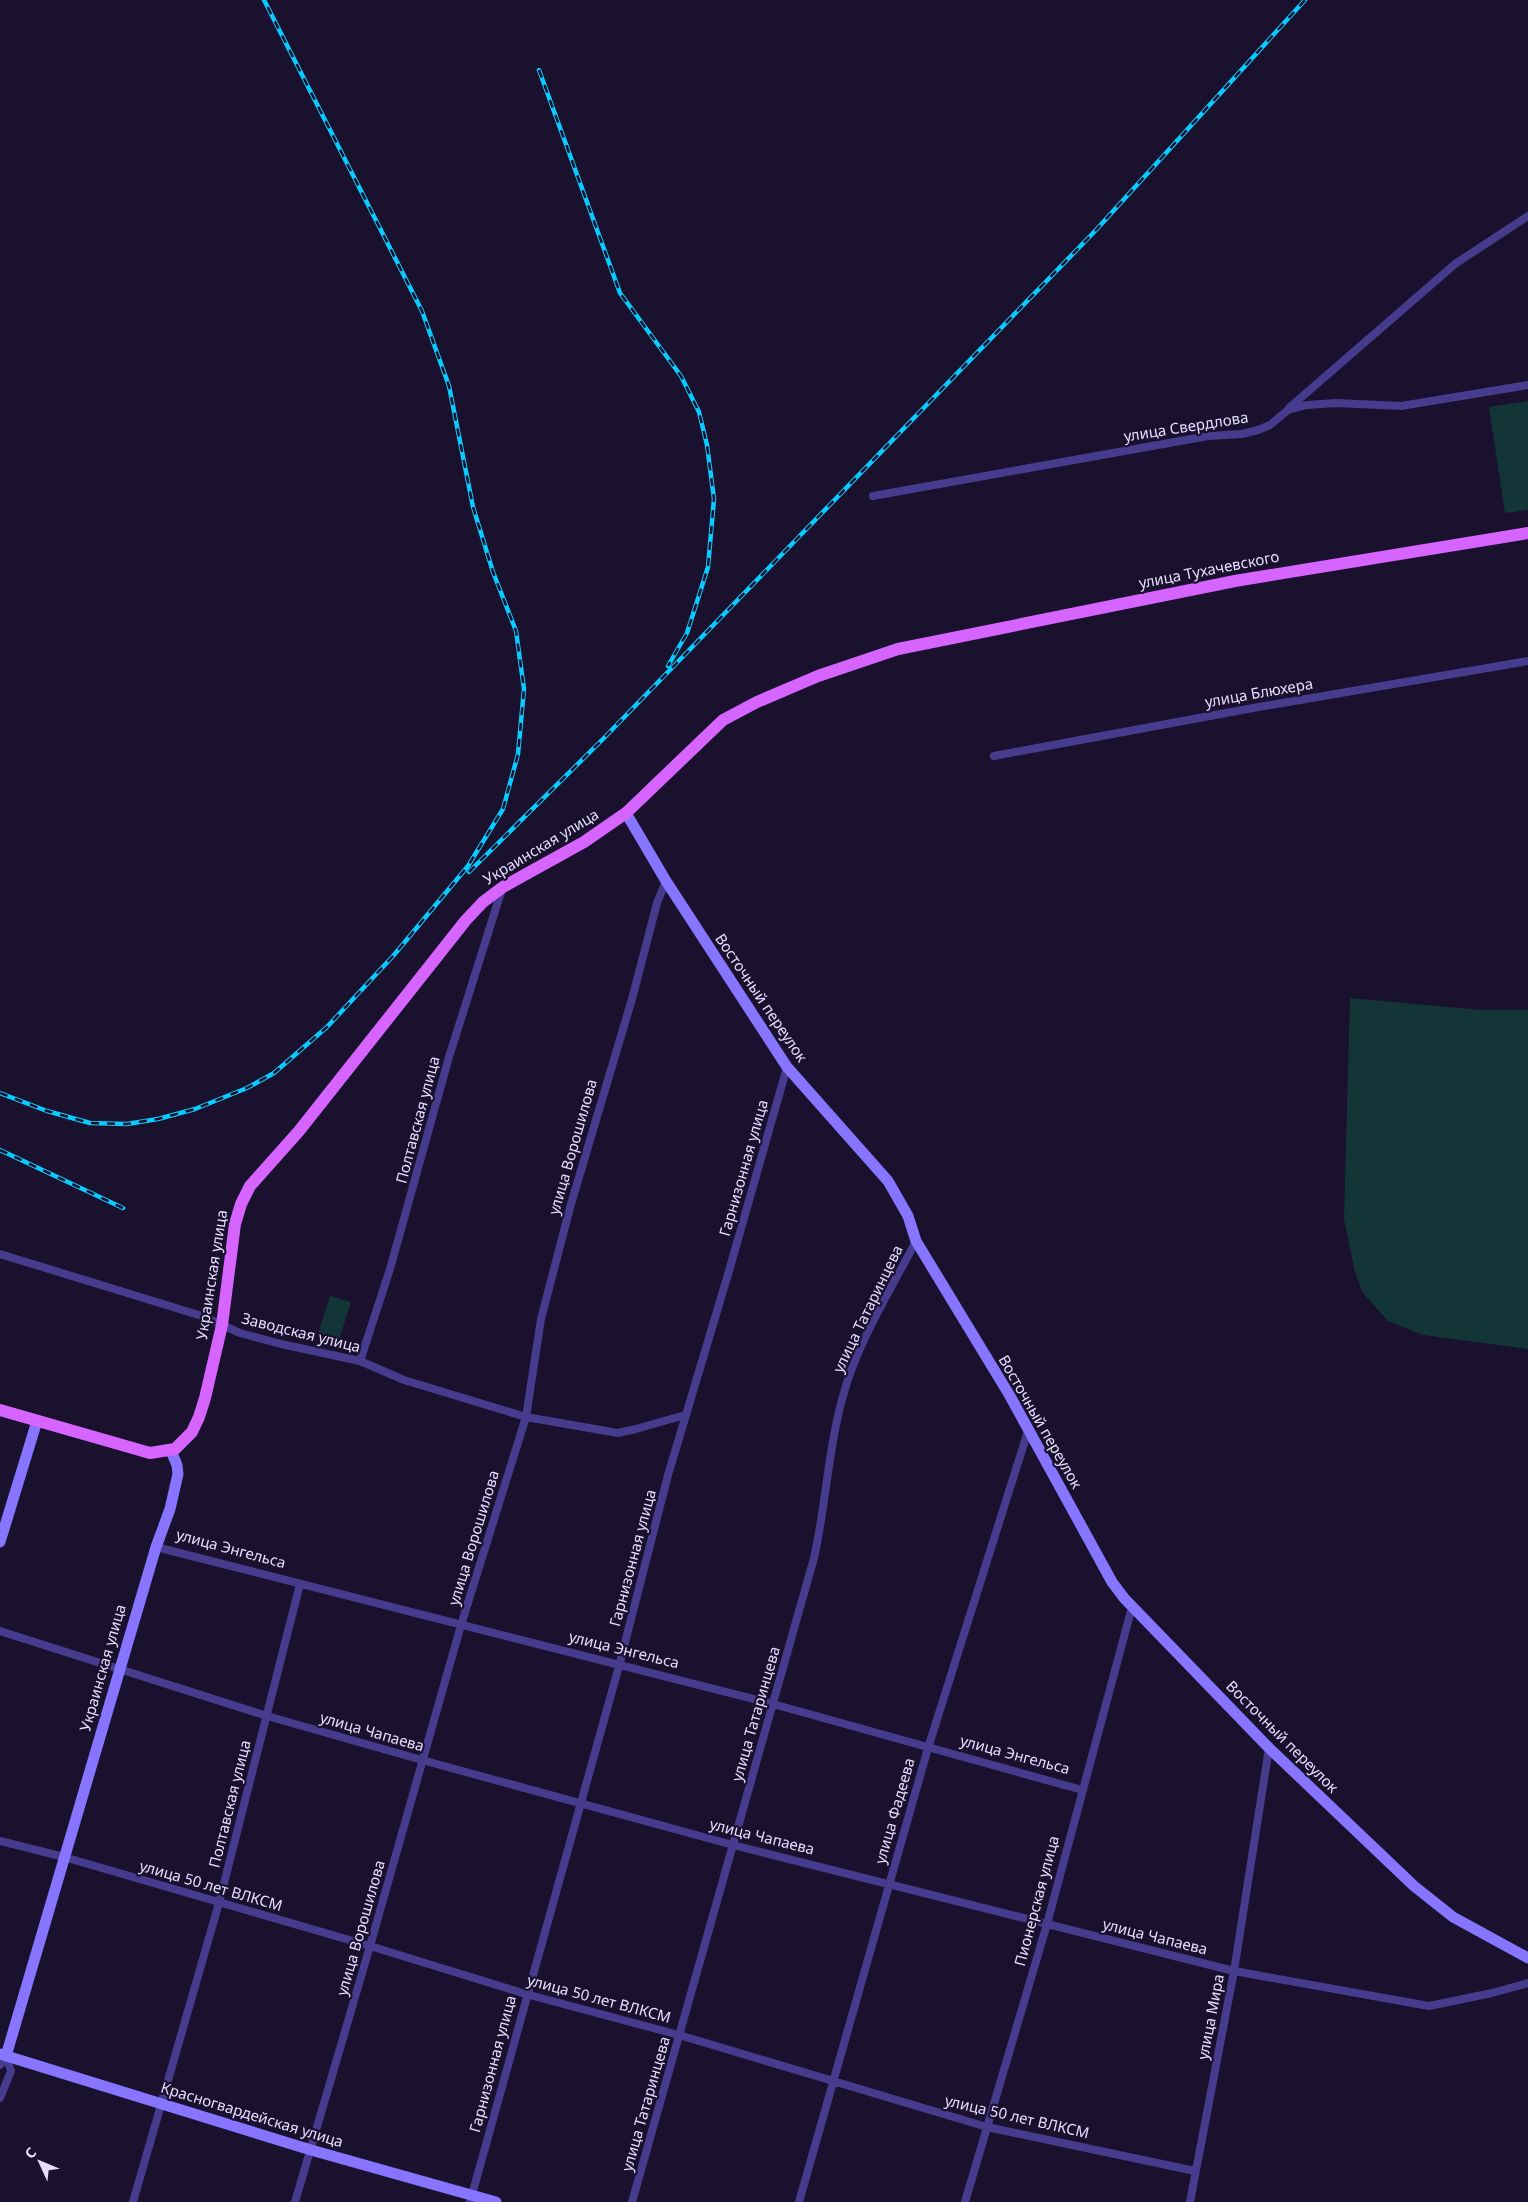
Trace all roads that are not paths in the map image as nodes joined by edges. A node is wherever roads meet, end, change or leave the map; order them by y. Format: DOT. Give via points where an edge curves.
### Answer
graph roads {
  1 [pos="1528,216"];
  2 [pos="1528,384"];
  3 [pos="1288,410"];
  4 [pos="874,496"];
  5 [pos="1528,533"];
  6 [pos="898,649"];
  7 [pos="1528,661"];
  8 [pos="994,756"];
  9 [pos="626,813"];
  10 [pos="666,880"];
  11 [pos="503,887"];
  12 [pos="787,1067"];
  13 [pos="916,1240"];
  14 [pos="0,1254"];
  15 [pos="222,1325"];
  16 [pos="360,1361"];
  17 [pos="0,1410"];
  18 [pos="685,1415"];
  19 [pos="526,1417"];
  20 [pos="37,1421"];
  21 [pos="1028,1431"];
  22 [pos="171,1451"];
  23 [pos="0,1542"];
  24 [pos="156,1547"];
  25 [pos="300,1584"];
  26 [pos="1132,1607"];
  27 [pos="461,1625"];
  28 [pos="0,1631"];
  29 [pos="619,1666"];
  30 [pos="120,1668"];
  31 [pos="773,1704"];
  32 [pos="267,1716"];
  33 [pos="928,1748"];
  34 [pos="1269,1748"];
  35 [pos="422,1760"];
  36 [pos="1082,1790"];
  37 [pos="581,1804"];
  38 [pos="0,1841"];
  39 [pos="733,1845"];
  40 [pos="64,1857"];
  41 [pos="889,1883"];
  42 [pos="219,1903"];
  43 [pos="1047,1924"];
  44 [pos="370,1946"];
  45 [pos="1528,1958"];
  46 [pos="1234,1971"];
  47 [pos="1528,1983"];
  48 [pos="526,1994"];
  49 [pos="679,2035"];
  50 [pos="2,2058"];
  51 [pos="833,2081"];
  52 [pos="0,2098"];
  53 [pos="162,2104"];
  54 [pos="987,2127"];
  55 [pos="311,2150"];
  56 [pos="1195,2171"];
  57 [pos="470,2198"];
  58 [pos="133,2202"];
  59 [pos="295,2202"];
  60 [pos="496,2202"];
  61 [pos="632,2202"];
  62 [pos="799,2202"];
  63 [pos="965,2202"];
  64 [pos="1190,2202"];
  1 -- 3 [label="street" via="1455,264"];
  2 -- 3 [label="street, улица Свердлова" via="1406,405 1326,403"];
  3 -- 4 [label="street, улица Свердлова" via="1270,424 1242,434 1208,436"];
  5 -- 6 [label="main road, улица Тухачевского" via="1235,581"];
  6 -- 9 [label="main road, Украинская улица" via="818,676 729,716 700,739"];
  7 -- 8 [label="street, улица Блюхера"];
  9 -- 10 [label="street, Восточный переулок"];
  9 -- 11 [label="main road, Украинская улица" via="584,842"];
  10 -- 12 [label="street, Восточный переулок"];
  10 -- 19 [label="street, улица Ворошилова" via="563,1233 541,1319"];
  11 -- 15 [label="main road, Украинская улица" via="466,920 299,1131 250,1186 235,1224"];
  11 -- 16 [label="street, Полтавская улица" via="449,1057 390,1269"];
  12 -- 13 [label="street, Восточный переулок" via="888,1181 908,1216"];
  12 -- 18 [label="street, Гарнизонная улица" via="730,1271"];
  13 -- 21 [label="street, Восточный переулок"];
  13 -- 31 [label="street, улица Татаринцева" via="857,1355 843,1396 823,1493 816,1551"];
  14 -- 15 [label="street, Заводская улица"];
  15 -- 16 [label="street, Заводская улица" via="281,1344"];
  15 -- 22 [label="main road, Украинская улица" via="199,1417 188,1437"];
  16 -- 19 [label="street, Заводская улица" via="412,1383"];
  17 -- 20 [label="main road"];
  18 -- 19 [label="street, Заводская улица" via="618,1433"];
  18 -- 29 [label="street, Гарнизонная улица"];
  19 -- 27 [label="street, улица Ворошилова"];
  20 -- 22 [label="main road" via="150,1452"];
  20 -- 23 [label="street"];
  21 -- 26 [label="street, Восточный переулок" via="1112,1582"];
  21 -- 33 [label="street, улица Фадеева"];
  22 -- 24 [label="street, Украинская улица" via="177,1465 176,1483"];
  24 -- 25 [label="street, улица Энгельса"];
  24 -- 30 [label="street, Украинская улица"];
  25 -- 27 [label="street, улица Энгельса"];
  25 -- 32 [label="street, Полтавская улица"];
  26 -- 34 [label="street, Восточный переулок"];
  26 -- 36 [label="street, Пионерская улица"];
  27 -- 29 [label="street, улица Энгельса"];
  27 -- 35 [label="street, улица Ворошилова"];
  28 -- 30 [label="street, улица Чапаева"];
  29 -- 31 [label="street, улица Энгельса"];
  29 -- 37 [label="street, Гарнизонная улица"];
  30 -- 32 [label="street, улица Чапаева"];
  30 -- 40 [label="street, Украинская улица"];
  31 -- 33 [label="street, улица Энгельса"];
  31 -- 39 [label="street, улица Татаринцева"];
  32 -- 35 [label="street, улица Чапаева"];
  32 -- 42 [label="street, Полтавская улица"];
  33 -- 36 [label="street, улица Энгельса"];
  33 -- 41 [label="street, улица Фадеева"];
  34 -- 45 [label="street, Восточный переулок" via="1442,1909"];
  34 -- 46 [label="street, улица Мира"];
  35 -- 37 [label="street, улица Чапаева"];
  35 -- 44 [label="street, улица Ворошилова"];
  36 -- 43 [label="street, Пионерская улица"];
  37 -- 39 [label="street, улица Чапаева"];
  37 -- 48 [label="street, Гарнизонная улица"];
  38 -- 40 [label="street, улица 50 лет ВЛКСМ"];
  39 -- 41 [label="street, улица Чапаева"];
  39 -- 49 [label="street, улица Татаринцева"];
  40 -- 42 [label="street, улица 50 лет ВЛКСМ"];
  40 -- 50 [label="street, Украинская улица"];
  41 -- 43 [label="street, улица Чапаева"];
  41 -- 51 [label="street, улица Фадеева"];
  42 -- 44 [label="street, улица 50 лет ВЛКСМ"];
  42 -- 53 [label="street, Полтавская улица"];
  43 -- 46 [label="street, улица Чапаева"];
  43 -- 54 [label="street, Пионерская улица"];
  44 -- 48 [label="street, улица 50 лет ВЛКСМ"];
  44 -- 55 [label="street, улица Ворошилова"];
  46 -- 47 [label="street, улица Чапаева" via="1429,2006 1492,1994"];
  46 -- 56 [label="street, улица Мира"];
  48 -- 49 [label="street, улица 50 лет ВЛКСМ"];
  48 -- 57 [label="street, Гарнизонная улица"];
  49 -- 51 [label="street, улица 50 лет ВЛКСМ"];
  49 -- 61 [label="street, улица Татаринцева"];
  50 -- 52 [label="street, Украинская улица" via="10,2071"];
  50 -- 53 [label="street, Красногвардейская улица"];
  51 -- 54 [label="street, улица 50 лет ВЛКСМ"];
  51 -- 62 [label="street, улица Фадеева"];
  53 -- 55 [label="street, Красногвардейская улица"];
  53 -- 58 [label="street, Полтавская улица"];
  54 -- 56 [label="street, улица 50 лет ВЛКСМ"];
  54 -- 63 [label="street, Пионерская улица"];
  55 -- 57 [label="street, Красногвардейская улица"];
  55 -- 59 [label="street, улица Ворошилова"];
  56 -- 64 [label="street, улица Мира"];
  57 -- 60 [label="street, Красногвардейская улица"];
}
